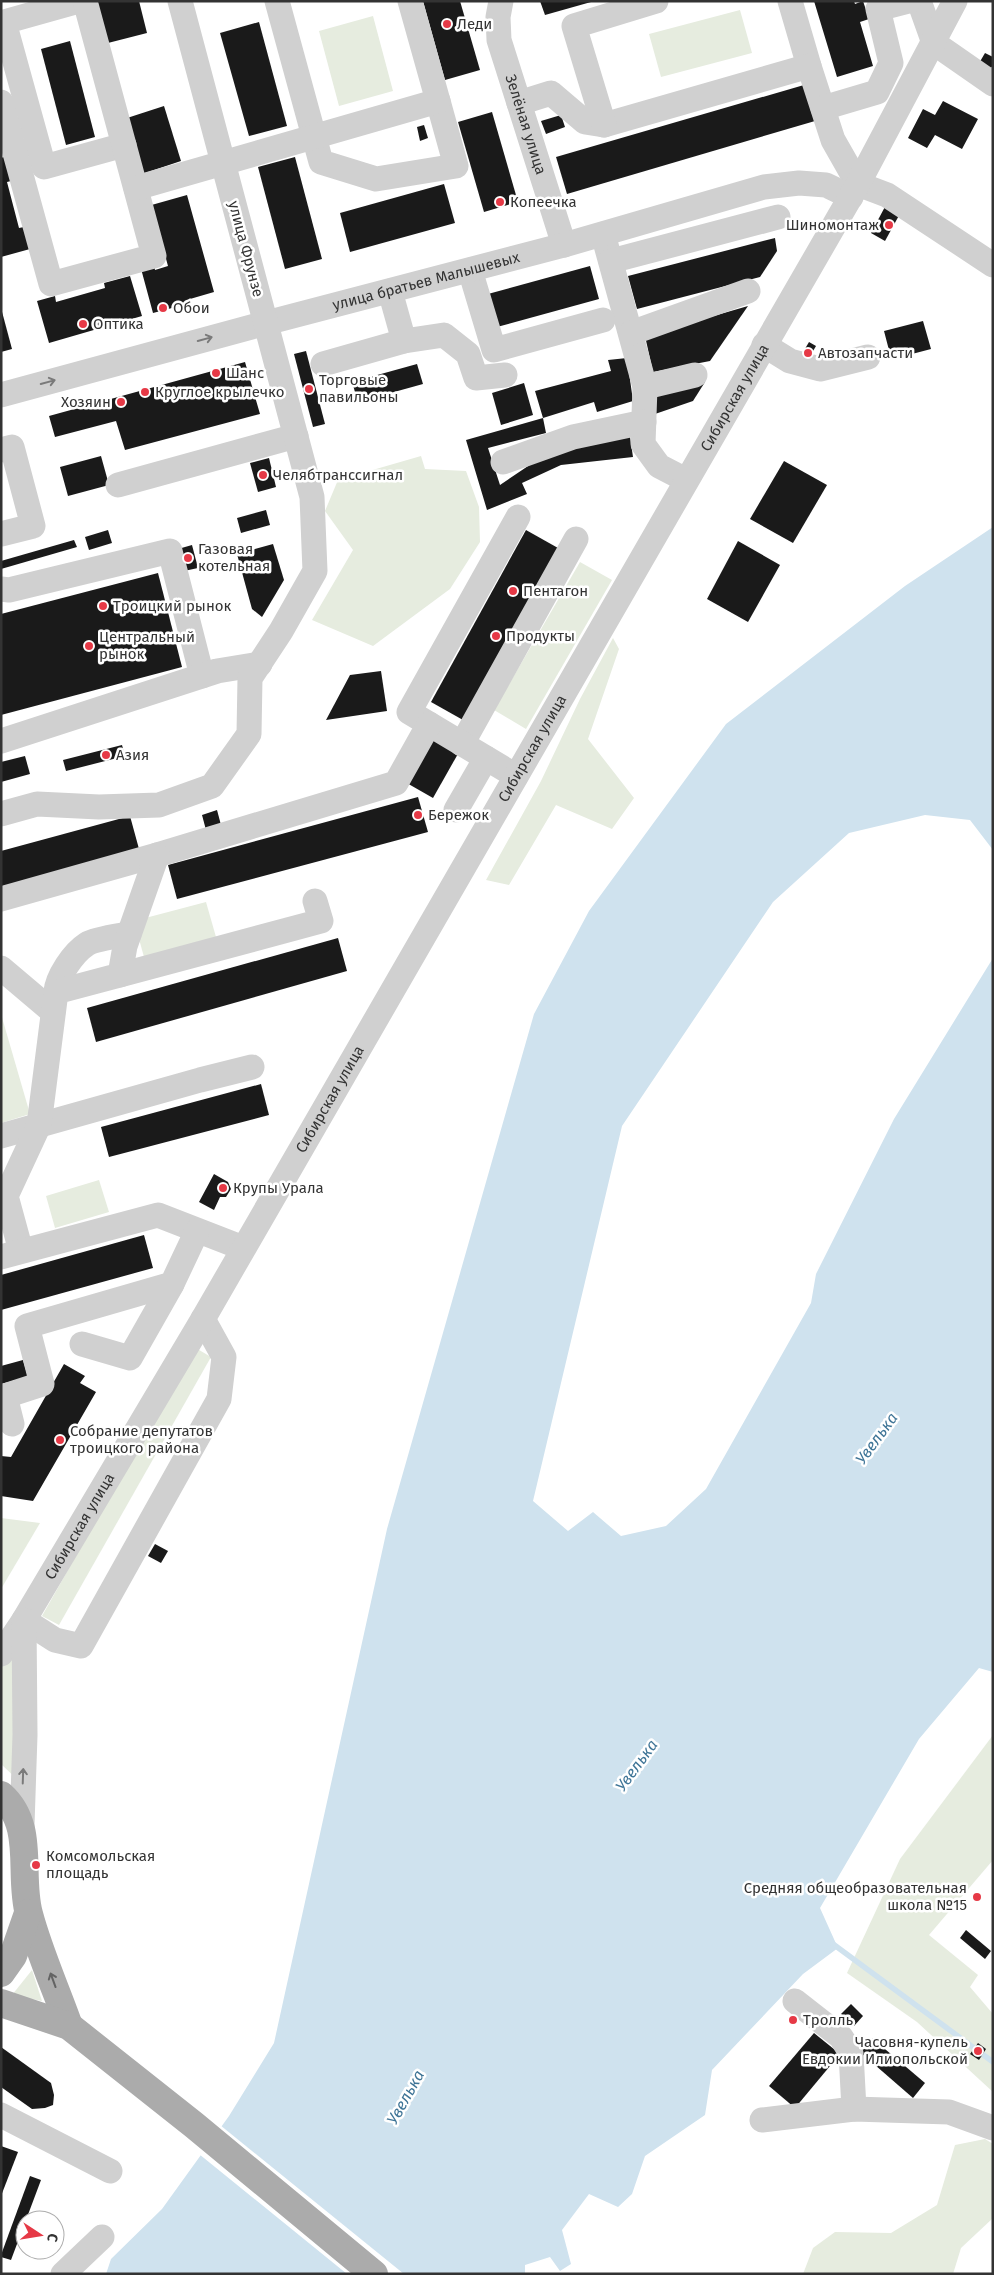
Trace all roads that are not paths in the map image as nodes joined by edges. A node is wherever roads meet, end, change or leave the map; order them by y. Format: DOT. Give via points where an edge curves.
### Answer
graph roads {
  1 [pos="79,1"];
  2 [pos="84,1"];
  3 [pos="180,1"];
  4 [pos="277,1"];
  5 [pos="410,1"];
  6 [pos="501,1"];
  7 [pos="656,1"];
  8 [pos="790,1"];
  9 [pos="908,1"];
  10 [pos="919,1"];
  11 [pos="955,1"];
  12 [pos="934,43"];
  13 [pos="809,66"];
  14 [pos="993,84"];
  15 [pos="438,101"];
  16 [pos="27,102"];
  17 [pos="519,103"];
  18 [pos="2,107"];
  19 [pos="823,108"];
  20 [pos="604,125"];
  21 [pos="314,136"];
  22 [pos="124,144"];
  23 [pos="222,162"];
  24 [pos="136,188"];
  25 [pos="854,191"];
  26 [pos="778,217"];
  27 [pos="603,234"];
  28 [pos="564,245"];
  29 [pos="611,261"];
  30 [pos="993,265"];
  31 [pos="470,270"];
  32 [pos="390,291"];
  33 [pos="748,291"];
  34 [pos="603,320"];
  35 [pos="266,323"];
  36 [pos="631,333"];
  37 [pos="404,341"];
  38 [pos="764,345"];
  39 [pos="868,357"];
  40 [pos="323,364"];
  41 [pos="505,375"];
  42 [pos="695,375"];
  43 [pos="645,387"];
  44 [pos="1,395"];
  45 [pos="644,422"];
  46 [pos="296,436"];
  47 [pos="1,450"];
  48 [pos="503,462"];
  49 [pos="686,480"];
  50 [pos="118,485"];
  51 [pos="518,518"];
  52 [pos="1,534"];
  53 [pos="576,539"];
  54 [pos="1,589"];
  55 [pos="260,664"];
  56 [pos="202,676"];
  57 [pos="429,724"];
  58 [pos="1,741"];
  59 [pos="462,744"];
  60 [pos="486,758"];
  61 [pos="516,776"];
  62 [pos="456,810"];
  63 [pos="1,814"];
  64 [pos="157,855"];
  65 [pos="1,899"];
  66 [pos="315,901"];
  67 [pos="129,934"];
  68 [pos="1,968"];
  69 [pos="120,975"];
  70 [pos="54,1002"];
  71 [pos="252,1067"];
  72 [pos="39,1125"];
  73 [pos="1,1136"];
  74 [pos="4,1197"];
  75 [pos="197,1230"];
  76 [pos="243,1248"];
  77 [pos="11,1254"];
  78 [pos="172,1284"];
  79 [pos="202,1320"];
  80 [pos="82,1344"];
  81 [pos="12,1424"];
  82 [pos="24,1620"];
  83 [pos="3,1649"];
  84 [pos="1,1795"];
  85 [pos="22,1825"];
  86 [pos="28,1913"];
  87 [pos="1,1973"];
  88 [pos="794,2001"];
  89 [pos="1,2003"];
  90 [pos="69,2026"];
  91 [pos="854,2108"];
  92 [pos="1,2116"];
  93 [pos="762,2120"];
  94 [pos="993,2128"];
  95 [pos="110,2171"];
  96 [pos="102,2237"];
  97 [pos="63,2274"];
  98 [pos="374,2274"];
  1 -- 16 [label="street" via="4,22"];
  2 -- 22 [label="street"];
  3 -- 23 [label="street, улица Фрунзе"];
  4 -- 21 [label="street"];
  5 -- 15 [label="street"];
  6 -- 17 [label="street, Зелёная улица" via="499,40"];
  7 -- 20 [label="street" via="574,26"];
  8 -- 13 [label="street"];
  9 -- 19 [label="street" via="878,9 891,63 877,92"];
  10 -- 12 [label="street"];
  11 -- 12 [label="street, Сибирская улица"];
  12 -- 14 [label="street"];
  12 -- 25 [label="street, Сибирская улица"];
  13 -- 19 [label="street"];
  13 -- 20 [label="street"];
  15 -- 21 [label="street"];
  15 -- 21 [label="street" via="456,166 376,179 321,162"];
  16 -- 18 [label="street"];
  16 -- 22 [label="street" via="44,166"];
  17 -- 20 [label="street" via="551,93 585,122"];
  17 -- 28 [label="street, Зелёная улица"];
  18 -- 24 [label="street" via="51,284 154,256"];
  19 -- 25 [label="street"];
  21 -- 23 [label="street"];
  22 -- 24 [label="street"];
  23 -- 24 [label="street"];
  23 -- 35 [label="street, улица Фрунзе"];
  25 -- 27 [label="street, улица братьев Малышевых" via="799,183 764,187"];
  25 -- 30 [label="street, улица братьев Малышевых" via="887,195"];
  25 -- 38 [label="street, Сибирская улица"];
  26 -- 29 [label="street"];
  27 -- 28 [label="street, улица братьев Малышевых"];
  27 -- 29 [label="street"];
  28 -- 31 [label="street, улица братьев Малышевых"];
  29 -- 36 [label="street"];
  31 -- 32 [label="street, улица братьев Малышевых"];
  31 -- 34 [label="street" via="494,350"];
  32 -- 35 [label="street, улица братьев Малышевых"];
  32 -- 37 [label="street"];
  33 -- 36 [label="street"];
  44 -- 35 [label="street, улица братьев Малышевых, one-way"];
  35 -- 46 [label="street, улица Фрунзе"];
  36 -- 43 [label="street"];
  37 -- 40 [label="street"];
  37 -- 41 [label="street" via="444,335 468,354 476,378"];
  38 -- 39 [label="street" via="790,361 820,369"];
  38 -- 49 [label="street, Сибирская улица"];
  42 -- 43 [label="street"];
  43 -- 45 [label="street"];
  45 -- 48 [label="street" via="572,437"];
  45 -- 49 [label="street" via="643,444 660,466"];
  46 -- 50 [label="street"];
  46 -- 55 [label="street, улица Фрунзе" via="312,497 315,571"];
  47 -- 52 [label="street" via="12,448 33,526"];
  49 -- 61 [label="street, Сибирская улица"];
  51 -- 57 [label="street" via="409,712"];
  53 -- 59 [label="street"];
  54 -- 56 [label="street" via="9,590 170,551"];
  55 -- 56 [label="street"];
  55 -- 63 [label="street, улица Фрунзе" via="250,678 249,734 212,786 159,805 37,804"];
  56 -- 58 [label="street"];
  57 -- 59 [label="street"];
  57 -- 64 [label="street" via="396,783"];
  59 -- 60 [label="street"];
  60 -- 61 [label="street"];
  60 -- 62 [label="street"];
  61 -- 76 [label="street, Сибирская улица"];
  64 -- 65 [label="street"];
  64 -- 67 [label="street"];
  66 -- 69 [label="street" via="321,921"];
  67 -- 69 [label="street"];
  67 -- 70 [label="street" via="87,944 56,982"];
  68 -- 70 [label="street"];
  69 -- 70 [label="street"];
  70 -- 72 [label="street"];
  71 -- 72 [label="street"];
  72 -- 73 [label="street"];
  72 -- 74 [label="street"];
  74 -- 77 [label="street"];
  75 -- 76 [label="street"];
  75 -- 77 [label="street" via="158,1214"];
  75 -- 78 [label="street"];
  76 -- 79 [label="street, Сибирская улица"];
  78 -- 80 [label="street" via="130,1358"];
  78 -- 81 [label="street" via="27,1326 42,1384 5,1396"];
  79 -- 82 [label="street, Сибирская улица"];
  79 -- 82 [label="street" via="224,1357 219,1398 81,1646 55,1640"];
  82 -- 83 [label="street, Сибирская улица"];
  85 -- 82 [label="street, one-way"];
  84 -- 85 [label="main road"];
  85 -- 86 [label="main road"];
  86 -- 87 [label="main road" via="13,1956"];
  90 -- 86 [label="main road, one-way"];
  88 -- 91 [label="street" via="841,2037 851,2053"];
  89 -- 90 [label="main road"];
  90 -- 98 [label="main road"];
  91 -- 93 [label="street"];
  91 -- 94 [label="street" via="949,2112"];
  92 -- 95 [label="street"];
  96 -- 97 [label="street"];
}
